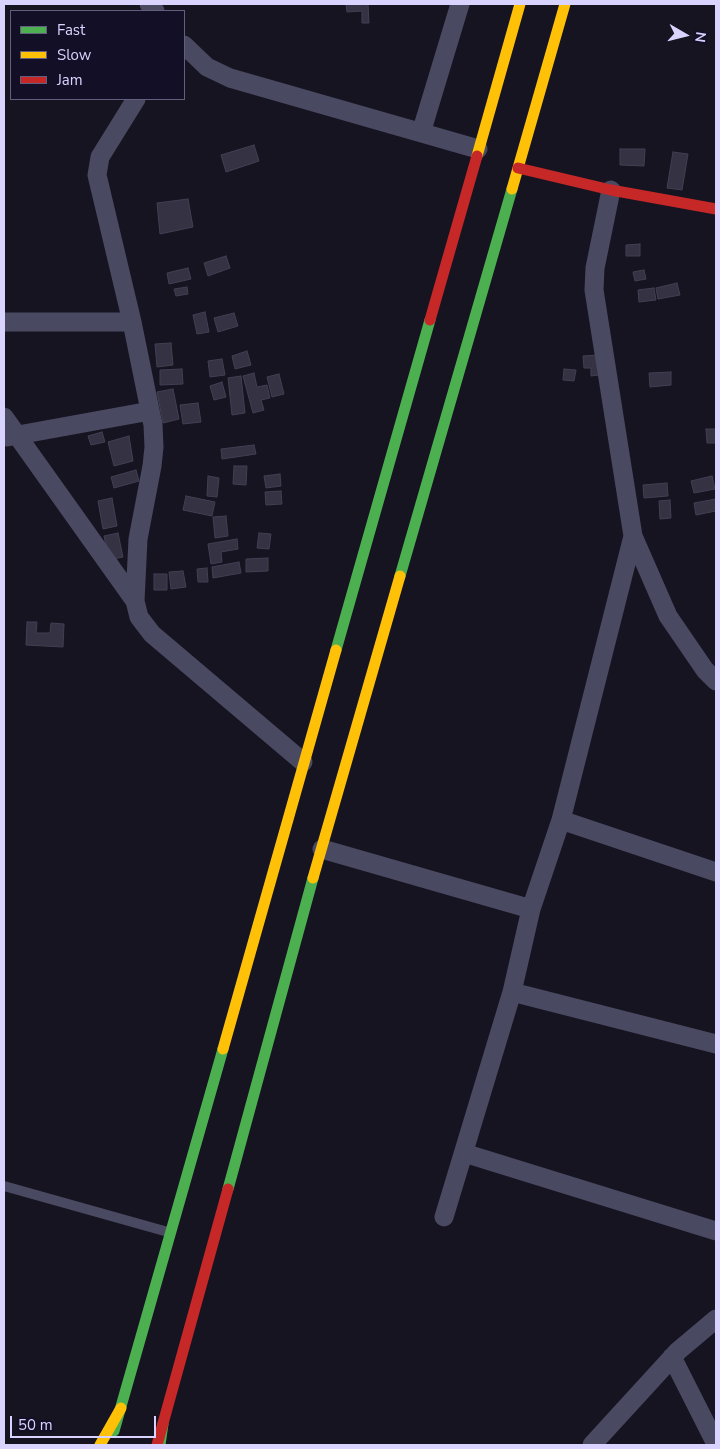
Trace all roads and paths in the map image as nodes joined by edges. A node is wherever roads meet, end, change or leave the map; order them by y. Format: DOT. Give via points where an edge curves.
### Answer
graph roads {
  1 [pos="460,4"];
  2 [pos="520,4"];
  3 [pos="565,4"];
  4 [pos="185,46"];
  5 [pos="135,100"];
  6 [pos="422,133"];
  7 [pos="478,149"];
  8 [pos="518,168"];
  9 [pos="612,190"];
  10 [pos="716,209"];
  11 [pos="4,322"];
  12 [pos="132,322"];
  13 [pos="150,411"];
  14 [pos="4,417"];
  15 [pos="10,437"];
  16 [pos="633,536"];
  17 [pos="135,601"];
  18 [pos="716,681"];
  19 [pos="303,762"];
  20 [pos="561,820"];
  21 [pos="322,850"];
  22 [pos="716,872"];
  23 [pos="531,909"];
  24 [pos="512,992"];
  25 [pos="716,1044"];
  26 [pos="464,1152"];
  27 [pos="4,1186"];
  28 [pos="444,1217"];
  29 [pos="716,1231"];
  30 [pos="172,1233"];
  31 [pos="716,1320"];
  32 [pos="672,1358"];
  33 [pos="121,1408"];
  34 [pos="716,1444"];
  35 [pos="100,1445"];
  36 [pos="110,1445"];
  37 [pos="158,1445"];
  38 [pos="592,1445"];
  1 -- 6 [label="street"];
  2 -- 7 [label="main road"];
  3 -- 8 [label="main road"];
  4 -- 6 [label="street" via="207,67 230,78"];
  5 -- 12 [label="street" via="100,157 97,175"];
  6 -- 7 [label="street"];
  7 -- 19 [label="main road"];
  8 -- 9 [label="main road"];
  8 -- 21 [label="main road"];
  9 -- 10 [label="main road"];
  9 -- 16 [label="street" via="595,268 594,290"];
  11 -- 12 [label="street"];
  12 -- 13 [label="street"];
  13 -- 15 [label="street"];
  13 -- 17 [label="street" via="154,447 139,530"];
  14 -- 15 [label="street"];
  15 -- 17 [label="street"];
  16 -- 18 [label="street" via="668,616"];
  16 -- 20 [label="street"];
  17 -- 19 [label="street" via="140,617 152,634"];
  19 -- 30 [label="main road"];
  20 -- 22 [label="street"];
  20 -- 23 [label="street"];
  21 -- 23 [label="street"];
  21 -- 37 [label="main road"];
  23 -- 24 [label="street"];
  24 -- 25 [label="street"];
  24 -- 26 [label="street"];
  26 -- 28 [label="street"];
  26 -- 29 [label="street"];
  27 -- 30 [label="lane"];
  30 -- 33 [label="main road"];
  31 -- 32 [label="street"];
  32 -- 34 [label="street"];
  32 -- 38 [label="street"];
  33 -- 35 [label="main road"];
  33 -- 36 [label="main road"];
}
